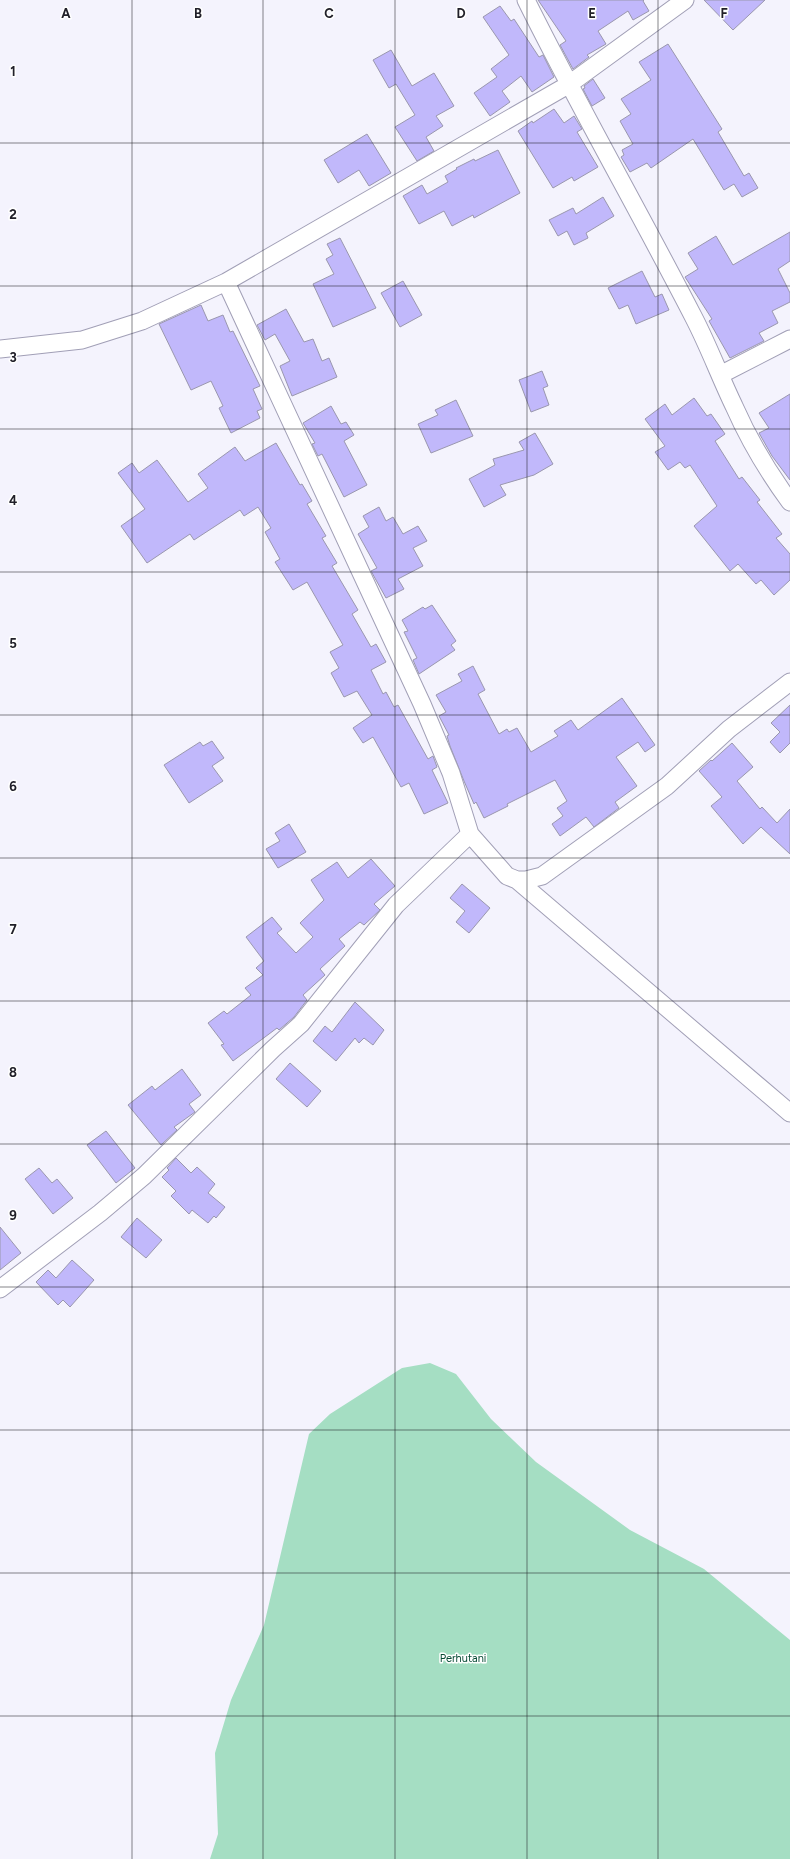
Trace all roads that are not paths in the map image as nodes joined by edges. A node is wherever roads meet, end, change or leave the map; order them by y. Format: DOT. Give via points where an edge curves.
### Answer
graph roads {
  1 [pos="526,0"];
  2 [pos="685,0"];
  3 [pos="568,85"];
  4 [pos="226,282"];
  5 [pos="790,339"];
  6 [pos="1,348"];
  7 [pos="720,375"];
  8 [pos="790,502"];
  9 [pos="790,682"];
  10 [pos="470,834"];
  11 [pos="517,880"];
  12 [pos="790,1113"];
  13 [pos="0,1289"];
  1 -- 3 [label="street"];
  2 -- 3 [label="street"];
  3 -- 4 [label="street"];
  3 -- 7 [label="street" via="642,217 702,334"];
  4 -- 6 [label="street" via="142,321 82,340"];
  4 -- 10 [label="street" via="422,704 451,774"];
  5 -- 7 [label="street"];
  7 -- 8 [label="street" via="734,408 768,472"];
  9 -- 11 [label="street" via="729,729 667,786 592,841 542,876"];
  10 -- 11 [label="street" via="507,876"];
  10 -- 13 [label="street" via="396,905 301,1024 144,1176 100,1214"];
  11 -- 12 [label="street"];
}
